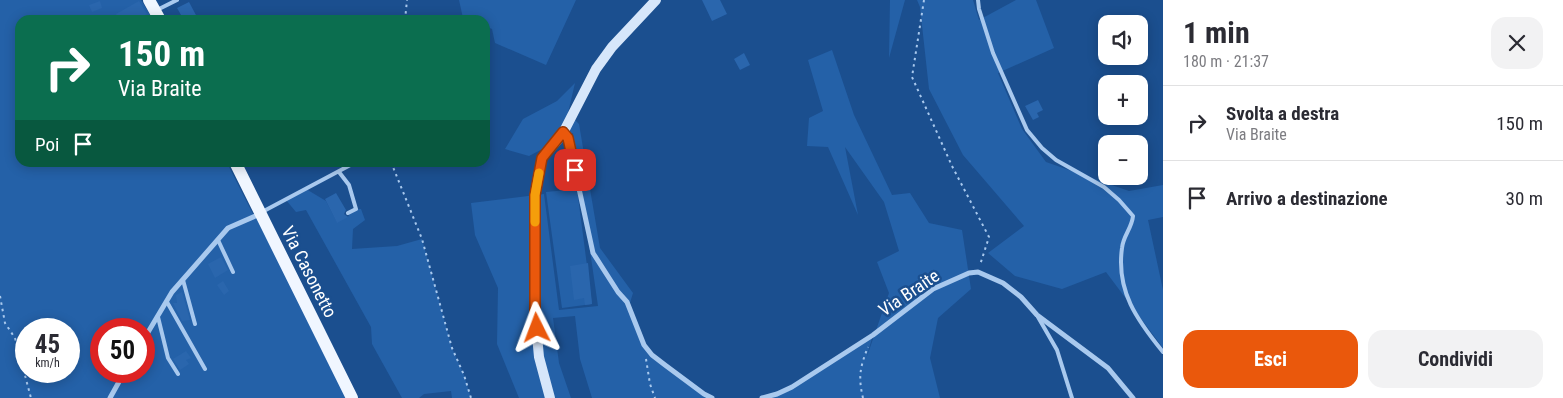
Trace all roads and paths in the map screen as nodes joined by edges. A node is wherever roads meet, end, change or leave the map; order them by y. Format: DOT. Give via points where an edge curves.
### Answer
graph roads {
  1 [pos="177,0"];
  2 [pos="408,0"];
  3 [pos="656,0"];
  4 [pos="924,0"];
  5 [pos="978,0"];
  6 [pos="155,10"];
  7 [pos="406,15"];
  8 [pos="563,132"];
  9 [pos="238,167"];
  10 [pos="348,167"];
  11 [pos="393,167"];
  12 [pos="339,172"];
  13 [pos="348,213"];
  14 [pos="260,214"];
  15 [pos="218,240"];
  16 [pos="232,272"];
  17 [pos="978,272"];
  18 [pos="183,280"];
  19 [pos="0,296"];
  20 [pos="166,302"];
  21 [pos="1037,315"];
  22 [pos="158,317"];
  23 [pos="155,322"];
  24 [pos="196,324"];
  25 [pos="873,335"];
  26 [pos="644,345"];
  27 [pos="1163,352"];
  28 [pos="205,369"];
  29 [pos="178,374"];
  30 [pos="118,383"];
  31 [pos="30,398"];
  32 [pos="110,398"];
  33 [pos="352,398"];
  34 [pos="471,398"];
  35 [pos="550,398"];
  36 [pos="655,398"];
  37 [pos="712,398"];
  38 [pos="762,398"];
  39 [pos="863,398"];
  40 [pos="1072,398"];
  41 [pos="1133,398"];
  1 -- 6 [label="lane"];
  2 -- 7 [label="path"];
  3 -- 8 [label="main road" via="596,69"];
  4 -- 17 [label="path" via="912,77 952,166 989,237"];
  5 -- 27 [label="lane" via="993,53 1027,130 1056,160 1104,187 1132,216 1132,224 1122,245 1120,263 1124,285 1130,305"];
  8 -- 26 [label="street" via="568,138 593,253 627,302"];
  8 -- 35 [label="main road" via="542,158 535,195 535,314 540,357"];
  9 -- 14 [label="main road, Via Casonetto"];
  10 -- 12 [label="lane"];
  11 -- 34 [label="path" via="424,244 452,348"];
  12 -- 13 [label="lane" via="349,185 356,209"];
  12 -- 14 [label="lane"];
  14 -- 15 [label="street" via="228,228"];
  14 -- 33 [label="main road, Via Casonetto"];
  15 -- 16 [label="lane"];
  15 -- 18 [label="street"];
  17 -- 21 [label="street" via="1021,297"];
  17 -- 25 [label="street, Via Braite" via="933,289"];
  18 -- 20 [label="street"];
  18 -- 24 [label="lane"];
  19 -- 31 [label="path" via="5,323 15,338"];
  20 -- 22 [label="street"];
  20 -- 28 [label="lane"];
  21 -- 40 [label="lane" via="1057,350"];
  21 -- 41 [label="street" via="1108,368"];
  22 -- 23 [label="street"];
  22 -- 29 [label="lane" via="168,358"];
  25 -- 38 [label="street, Via Braite" via="792,386"];
  25 -- 39 [label="path" via="860,368"];
  26 -- 36 [label="path"];
  26 -- 37 [label="street" via="664,365"];
  30 -- 32 [label="street"];
}
